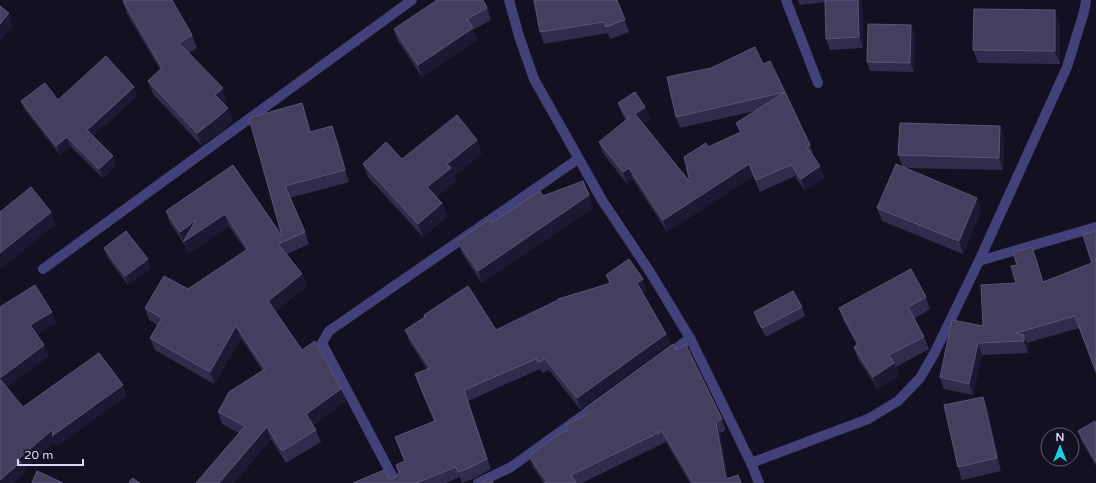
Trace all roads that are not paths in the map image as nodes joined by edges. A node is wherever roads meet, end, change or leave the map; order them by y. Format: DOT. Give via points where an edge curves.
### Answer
graph roads {
  1 [pos="412,0"];
  2 [pos="510,0"];
  3 [pos="786,0"];
  4 [pos="1086,0"];
  5 [pos="818,83"];
  6 [pos="578,159"];
  7 [pos="1096,227"];
  8 [pos="979,261"];
  9 [pos="43,269"];
  10 [pos="690,338"];
  11 [pos="658,361"];
  12 [pos="607,398"];
  13 [pos="751,463"];
  14 [pos="396,483"];
  15 [pos="478,483"];
  16 [pos="759,483"];
  1 -- 9 [label="street"];
  2 -- 6 [label="street" via="534,79"];
  3 -- 5 [label="street"];
  4 -- 8 [label="street" via="1067,67"];
  6 -- 10 [label="street"];
  6 -- 14 [label="street" via="329,331 322,343"];
  7 -- 8 [label="street"];
  8 -- 13 [label="street" via="934,354 920,378 898,401 868,419"];
  10 -- 11 [label="street"];
  10 -- 13 [label="street"];
  12 -- 15 [label="street" via="511,467"];
  13 -- 16 [label="street"];
}
